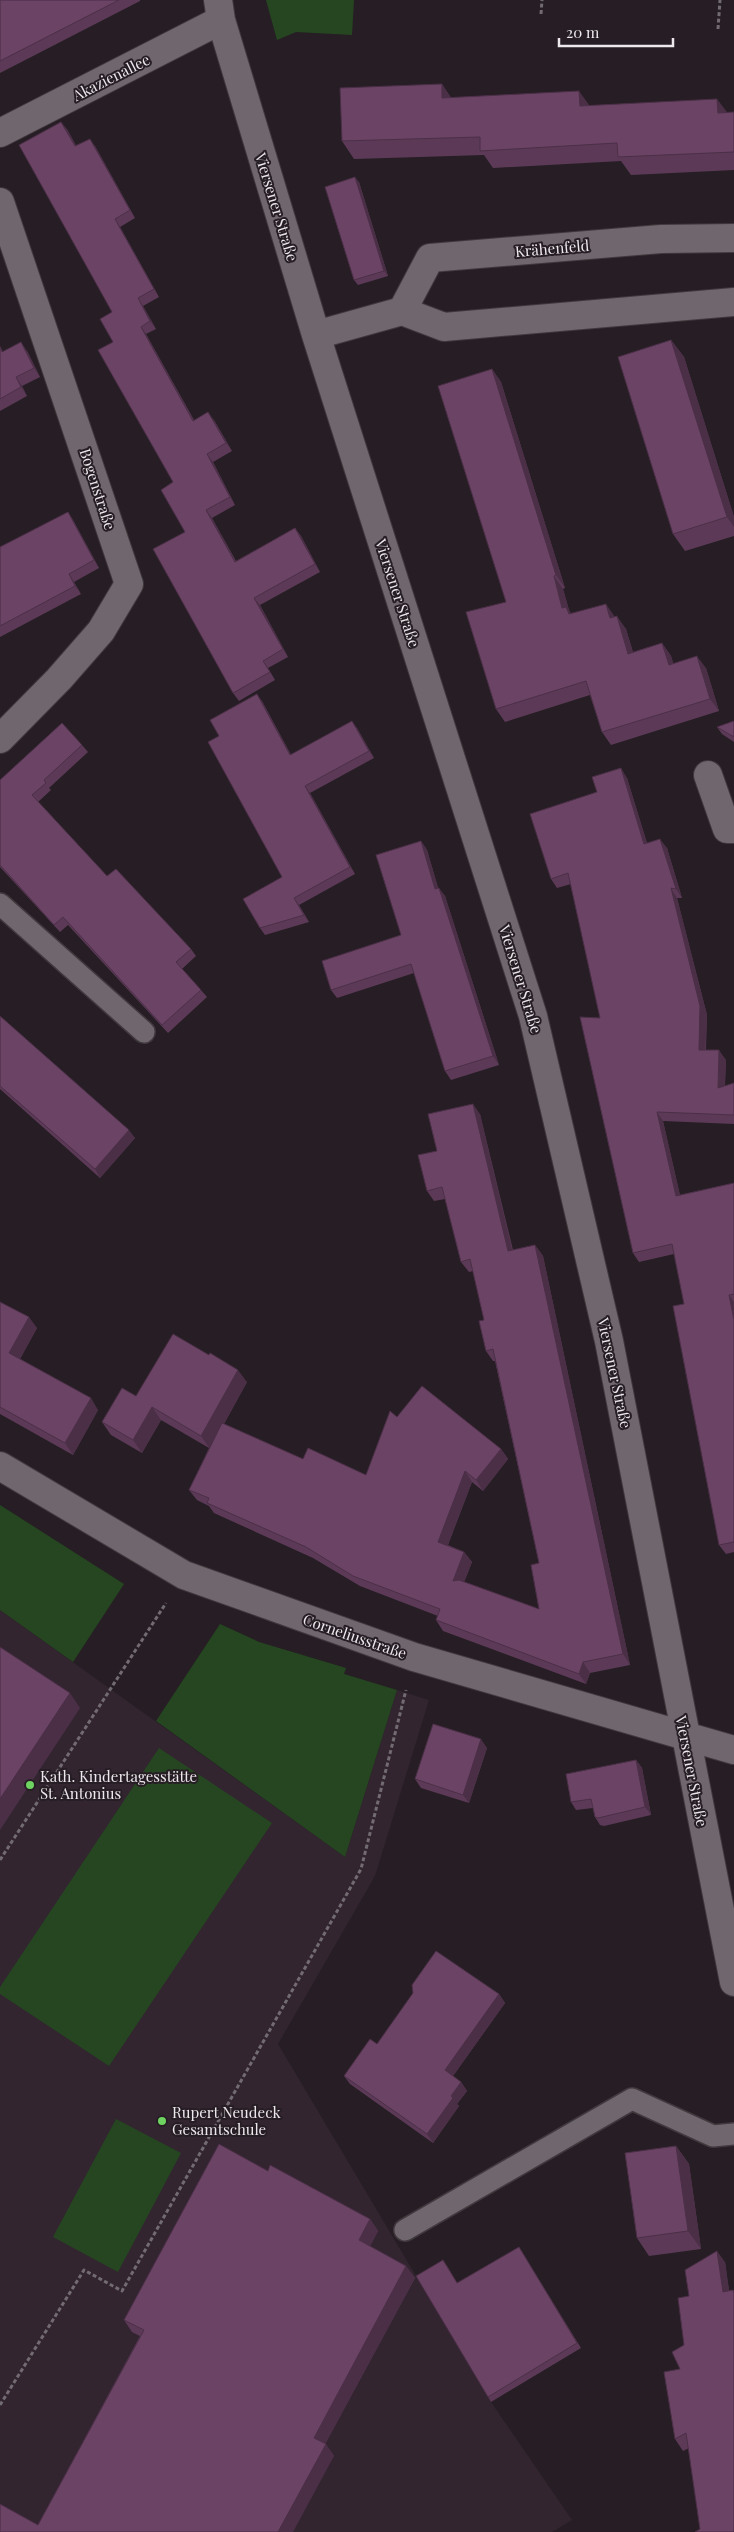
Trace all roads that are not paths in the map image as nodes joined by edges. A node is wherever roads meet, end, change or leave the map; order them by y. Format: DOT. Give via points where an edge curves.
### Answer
graph roads {
  1 [pos="220,10"];
  2 [pos="0,134"];
  3 [pos="0,202"];
  4 [pos="734,238"];
  5 [pos="734,302"];
  6 [pos="402,311"];
  7 [pos="316,335"];
  8 [pos="0,739"];
  9 [pos="708,775"];
  10 [pos="734,829"];
  11 [pos="0,904"];
  12 [pos="144,1032"];
  13 [pos="0,1466"];
  14 [pos="685,1735"];
  15 [pos="734,1750"];
  16 [pos="734,1982"];
  17 [pos="734,2134"];
  18 [pos="405,2230"];
  1 -- 2 [label="street, Akazienallee"];
  1 -- 7 [label="street, Viersener Straße"];
  3 -- 8 [label="street, Bogenstraße" via="129,584 101,631"];
  4 -- 6 [label="street, Krähenfeld" via="661,239 430,258"];
  5 -- 6 [label="street" via="444,328"];
  6 -- 7 [label="street"];
  7 -- 14 [label="street, Viersener Straße" via="533,1016 609,1340"];
  9 -- 10 [label="street" via="727,829"];
  11 -- 12 [label="lane"];
  13 -- 14 [label="street, Corneliusstraße" via="184,1575 414,1657"];
  14 -- 15 [label="street, Corneliusstraße"];
  14 -- 16 [label="street, Viersener Straße"];
  17 -- 18 [label="lane" via="713,2136 632,2099"];
}
